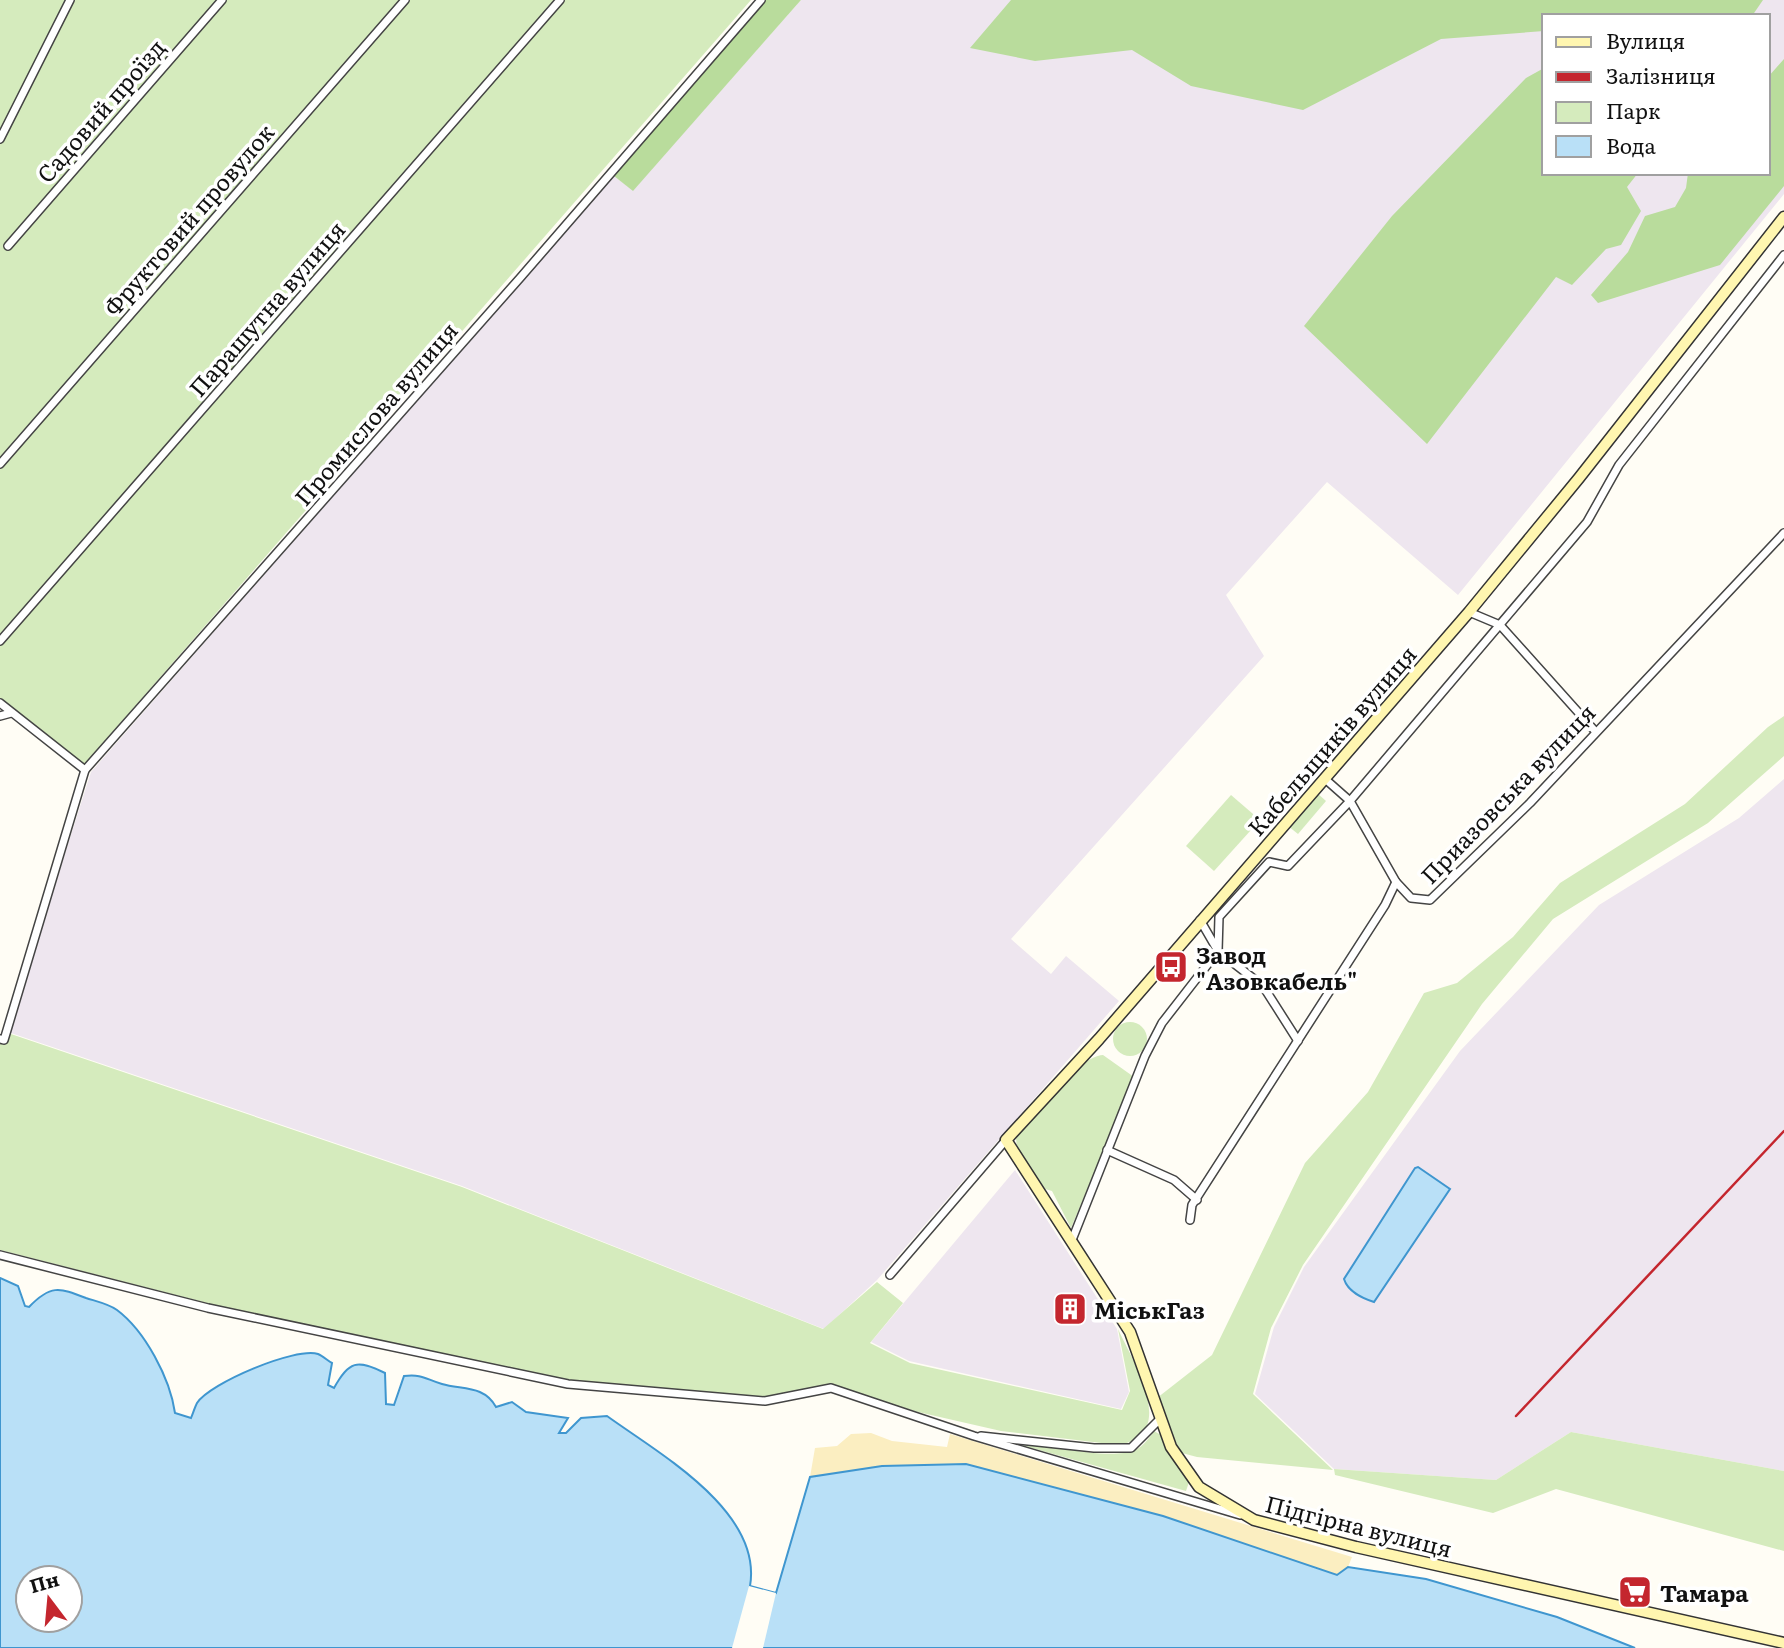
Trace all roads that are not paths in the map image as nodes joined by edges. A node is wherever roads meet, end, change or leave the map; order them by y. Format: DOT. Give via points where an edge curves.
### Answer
graph roads {
  1 [pos="71,0"];
  2 [pos="222,0"];
  3 [pos="405,0"];
  4 [pos="560,0"];
  5 [pos="761,0"];
  6 [pos="0,139"];
  7 [pos="1784,217"];
  8 [pos="8,246"];
  9 [pos="1784,255"];
  10 [pos="0,464"];
  11 [pos="1784,533"];
  12 [pos="1469,612"];
  13 [pos="1500,625"];
  14 [pos="0,641"];
  15 [pos="0,703"];
  16 [pos="11,713"];
  17 [pos="0,716"];
  18 [pos="1595,731"];
  19 [pos="86,770"];
  20 [pos="1324,778"];
  21 [pos="1350,801"];
  22 [pos="1396,882"];
  23 [pos="1200,920"];
  24 [pos="1218,951"];
  25 [pos="2,1039"];
  26 [pos="1298,1041"];
  27 [pos="1006,1140"];
  28 [pos="1107,1150"];
  29 [pos="1197,1200"];
  30 [pos="1190,1220"];
  31 [pos="1072,1240"];
  32 [pos="0,1255"];
  33 [pos="890,1275"];
  34 [pos="1159,1420"];
  35 [pos="974,1436"];
  36 [pos="1254,1520"];
  37 [pos="1784,1643"];
  1 -- 6 [label="street"];
  2 -- 8 [label="street, Садовий проїзд"];
  3 -- 10 [label="street, Фруктовий провулок"];
  4 -- 14 [label="street, Парашутна вулиця"];
  5 -- 19 [label="street, Промислова вулиця"];
  7 -- 12 [label="street, Кабельщиків вулиця"];
  9 -- 13 [label="street, Кабельщиків вулиця" via="1619,465 1587,522"];
  11 -- 18 [label="street, Приазовська вулиця"];
  12 -- 13 [label="street"];
  12 -- 20 [label="street, Кабельщиків вулиця"];
  13 -- 18 [label="street"];
  13 -- 21 [label="street, Кабельщиків вулиця"];
  15 -- 16 [label="street"];
  16 -- 17 [label="street"];
  16 -- 19 [label="street"];
  18 -- 22 [label="street, Приазовська вулиця" via="1530,803 1430,900 1411,898"];
  19 -- 25 [label="street"];
  20 -- 21 [label="street"];
  20 -- 23 [label="street, Кабельщиків вулиця"];
  21 -- 22 [label="street"];
  21 -- 24 [label="street, Кабельщиків вулиця" via="1288,866 1269,862 1219,918"];
  22 -- 26 [label="street, Приазовська вулиця"];
  23 -- 24 [label="street"];
  23 -- 27 [label="street, Кабельщиків вулиця"];
  24 -- 26 [label="street" via="1263,986"];
  24 -- 28 [label="street" via="1162,1023"];
  26 -- 29 [label="street, Приазовська вулиця"];
  27 -- 31 [label="street, Підгірна вулиця"];
  27 -- 33 [label="street, Кабельщиків вулиця"];
  28 -- 29 [label="street" via="1174,1180"];
  28 -- 31 [label="street"];
  29 -- 30 [label="street, Приазовська вулиця"];
  31 -- 34 [label="street, Підгірна вулиця" via="1130,1332"];
  32 -- 35 [label="street" via="208,1308 568,1384 765,1401 831,1388"];
  34 -- 35 [label="street" via="1131,1448"];
  34 -- 36 [label="street, Підгірна вулиця" via="1171,1447 1199,1487"];
  35 -- 36 [label="street"];
  36 -- 37 [label="street, Підгірна вулиця"];
}
